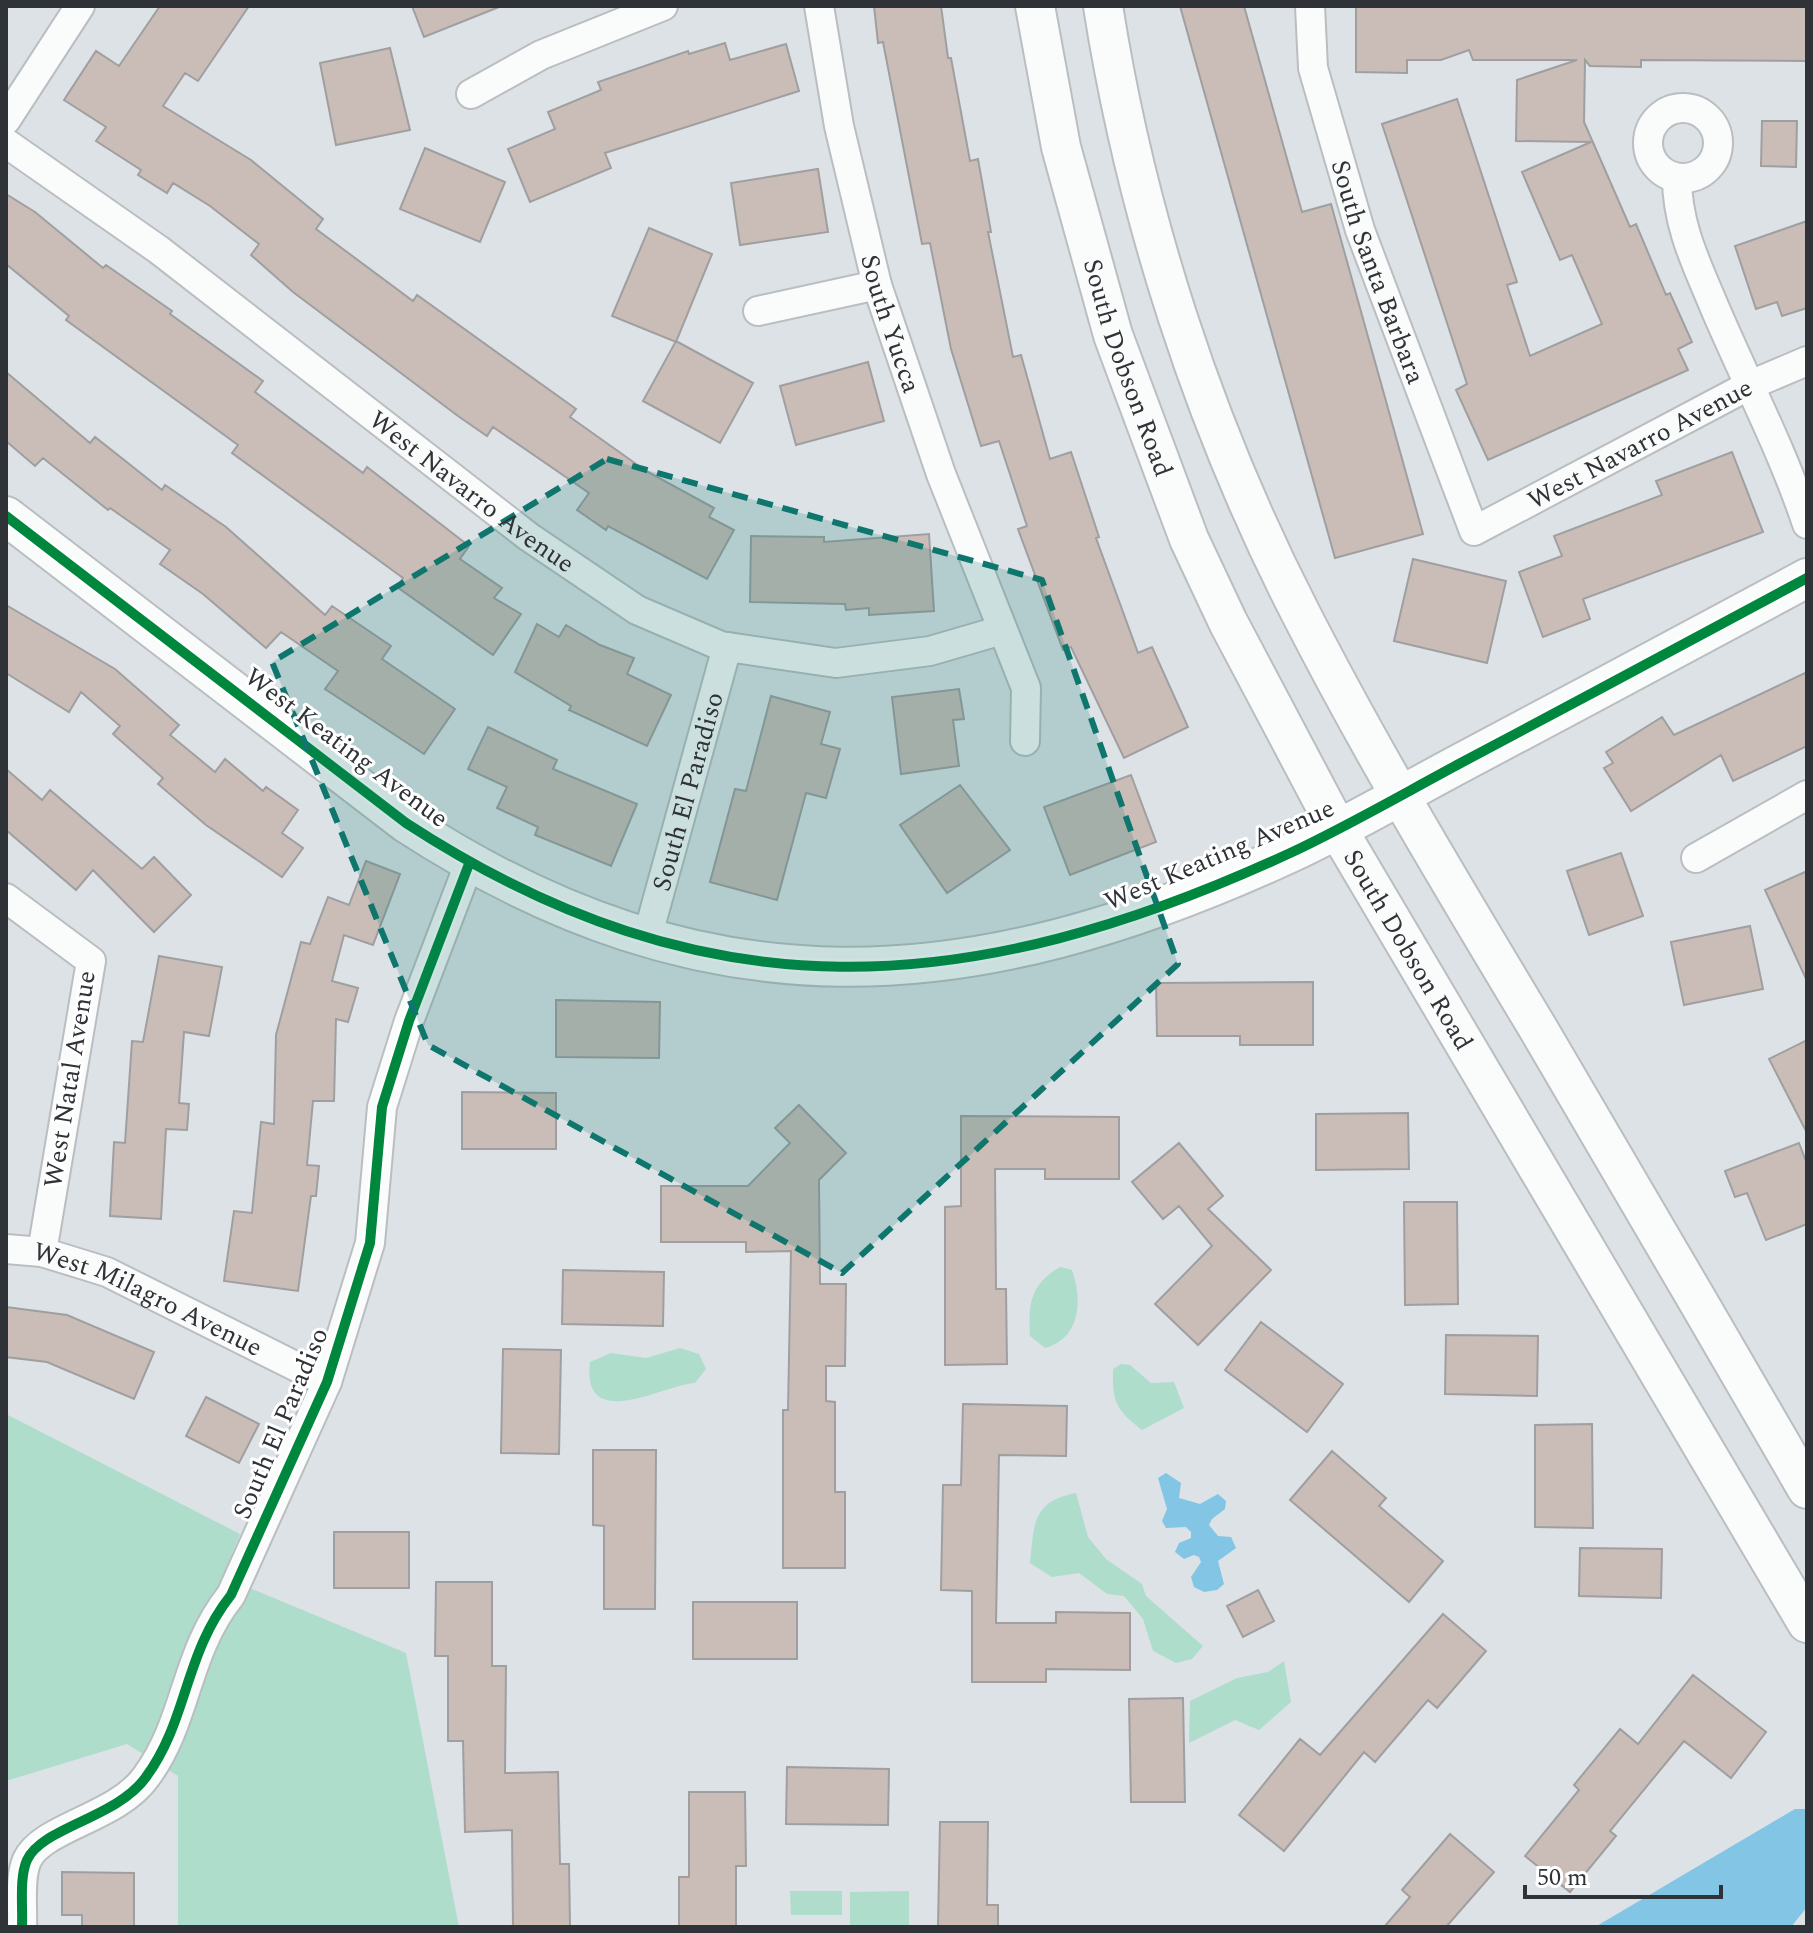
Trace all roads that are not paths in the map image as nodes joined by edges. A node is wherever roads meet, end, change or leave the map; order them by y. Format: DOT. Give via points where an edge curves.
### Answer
graph roads {
  1 [pos="80,6"];
  2 [pos="663,6"];
  3 [pos="819,6"];
  4 [pos="1035,6"];
  5 [pos="1103,6"];
  6 [pos="1310,6"];
  7 [pos="471,94"];
  8 [pos="6,120"];
  9 [pos="6,143"];
  10 [pos="1677,178"];
  11 [pos="877,285"];
  12 [pos="758,311"];
  13 [pos="1807,361"];
  14 [pos="1748,386"];
  15 [pos="6,516"];
  16 [pos="1807,524"];
  17 [pos="1474,531"];
  18 [pos="1807,578"];
  19 [pos="1002,630"];
  20 [pos="727,647"];
  21 [pos="1025,741"];
  22 [pos="1807,795"];
  23 [pos="1399,796"];
  24 [pos="1338,830"];
  25 [pos="1696,858"];
  26 [pos="469,864"];
  27 [pos="6,898"];
  28 [pos="647,938"];
  29 [pos="6,1249"];
  30 [pos="42,1252"];
  31 [pos="327,1382"];
  32 [pos="1807,1489"];
  33 [pos="1807,1623"];
  34 [pos="22,1927"];
  1 -- 8 [label="street"];
  2 -- 7 [label="street" via="541,55"];
  3 -- 11 [label="street, South Yucca" via="839,126"];
  4 -- 24 [label="main road, South Dobson Road" via="1061,147 1113,335 1189,539"];
  5 -- 23 [label="main road" via="1140,185 1203,390 1299,611"];
  6 -- 17 [label="street, South Santa Barbara" via="1313,68 1360,230"];
  9 -- 20 [label="street, West Navarro Avenue" via="159,250 529,537 637,610"];
  10 -- 14 [label="street" via="1682,230"];
  11 -- 12 [label="street"];
  11 -- 19 [label="street, South Yucca" via="941,474"];
  13 -- 14 [label="street, West Navarro Avenue"];
  14 -- 16 [label="street" via="1790,474"];
  14 -- 17 [label="street, West Navarro Avenue"];
  15 -- 26 [label="main road, West Keating Avenue" via="406,823"];
  18 -- 23 [label="main road, West Keating Avenue"];
  19 -- 20 [label="street, West Navarro Avenue" via="930,651 836,663"];
  19 -- 21 [label="street, South Yucca" via="1026,688"];
  20 -- 28 [label="street, South El Paradiso"];
  22 -- 25 [label="street"];
  23 -- 24 [label="main road, West Keating Avenue"];
  23 -- 32 [label="main road"];
  24 -- 28 [label="main road, West Keating Avenue" via="1122,921 1021,949 956,960 892,968 806,966"];
  24 -- 33 [label="main road, South Dobson Road"];
  26 -- 28 [label="main road, West Keating Avenue" via="563,910"];
  26 -- 31 [label="street, South El Paradiso" via="382,1107 370,1243"];
  27 -- 30 [label="street, West Natal Avenue" via="91,961"];
  29 -- 30 [label="street, West Milagro Avenue"];
  30 -- 31 [label="street, West Milagro Avenue" via="107,1272"];
  31 -- 34 [label="street, South El Paradiso" via="231,1595 227,1633 198,1694 179,1712 145,1779 122,1802 35,1847 24,1870"];
}
